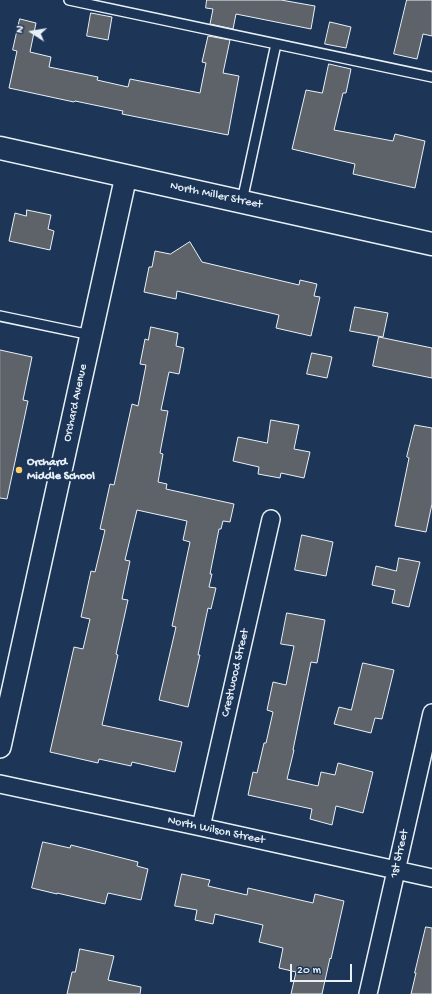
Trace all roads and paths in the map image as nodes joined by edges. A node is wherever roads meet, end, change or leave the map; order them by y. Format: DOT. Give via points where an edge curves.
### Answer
graph roads {
  1 [pos="69,0"];
  2 [pos="276,44"];
  3 [pos="432,77"];
  4 [pos="0,148"];
  5 [pos="126,176"];
  6 [pos="242,201"];
  7 [pos="432,244"];
  8 [pos="0,316"];
  9 [pos="91,336"];
  10 [pos="270,519"];
  11 [pos="432,713"];
  12 [pos="0,747"];
  13 [pos="0,784"];
  14 [pos="202,827"];
  15 [pos="397,870"];
  16 [pos="432,878"];
  17 [pos="368,994"];
  1 -- 2 [label="lane"];
  2 -- 3 [label="lane"];
  2 -- 6 [label="lane"];
  4 -- 5 [label="main road, North Miller Street"];
  5 -- 6 [label="main road, North Miller Street"];
  5 -- 9 [label="street, Orchard Avenue"];
  6 -- 7 [label="main road, North Miller Street"];
  8 -- 9 [label="lane"];
  9 -- 12 [label="street, Orchard Avenue"];
  10 -- 14 [label="street, Crestwood Street"];
  11 -- 15 [label="street, 1st Street"];
  13 -- 14 [label="street, North Wilson Street"];
  14 -- 15 [label="street, North Wilson Street"];
  15 -- 16 [label="street, North Wilson Street"];
  15 -- 17 [label="street, 1st Street"];
}
